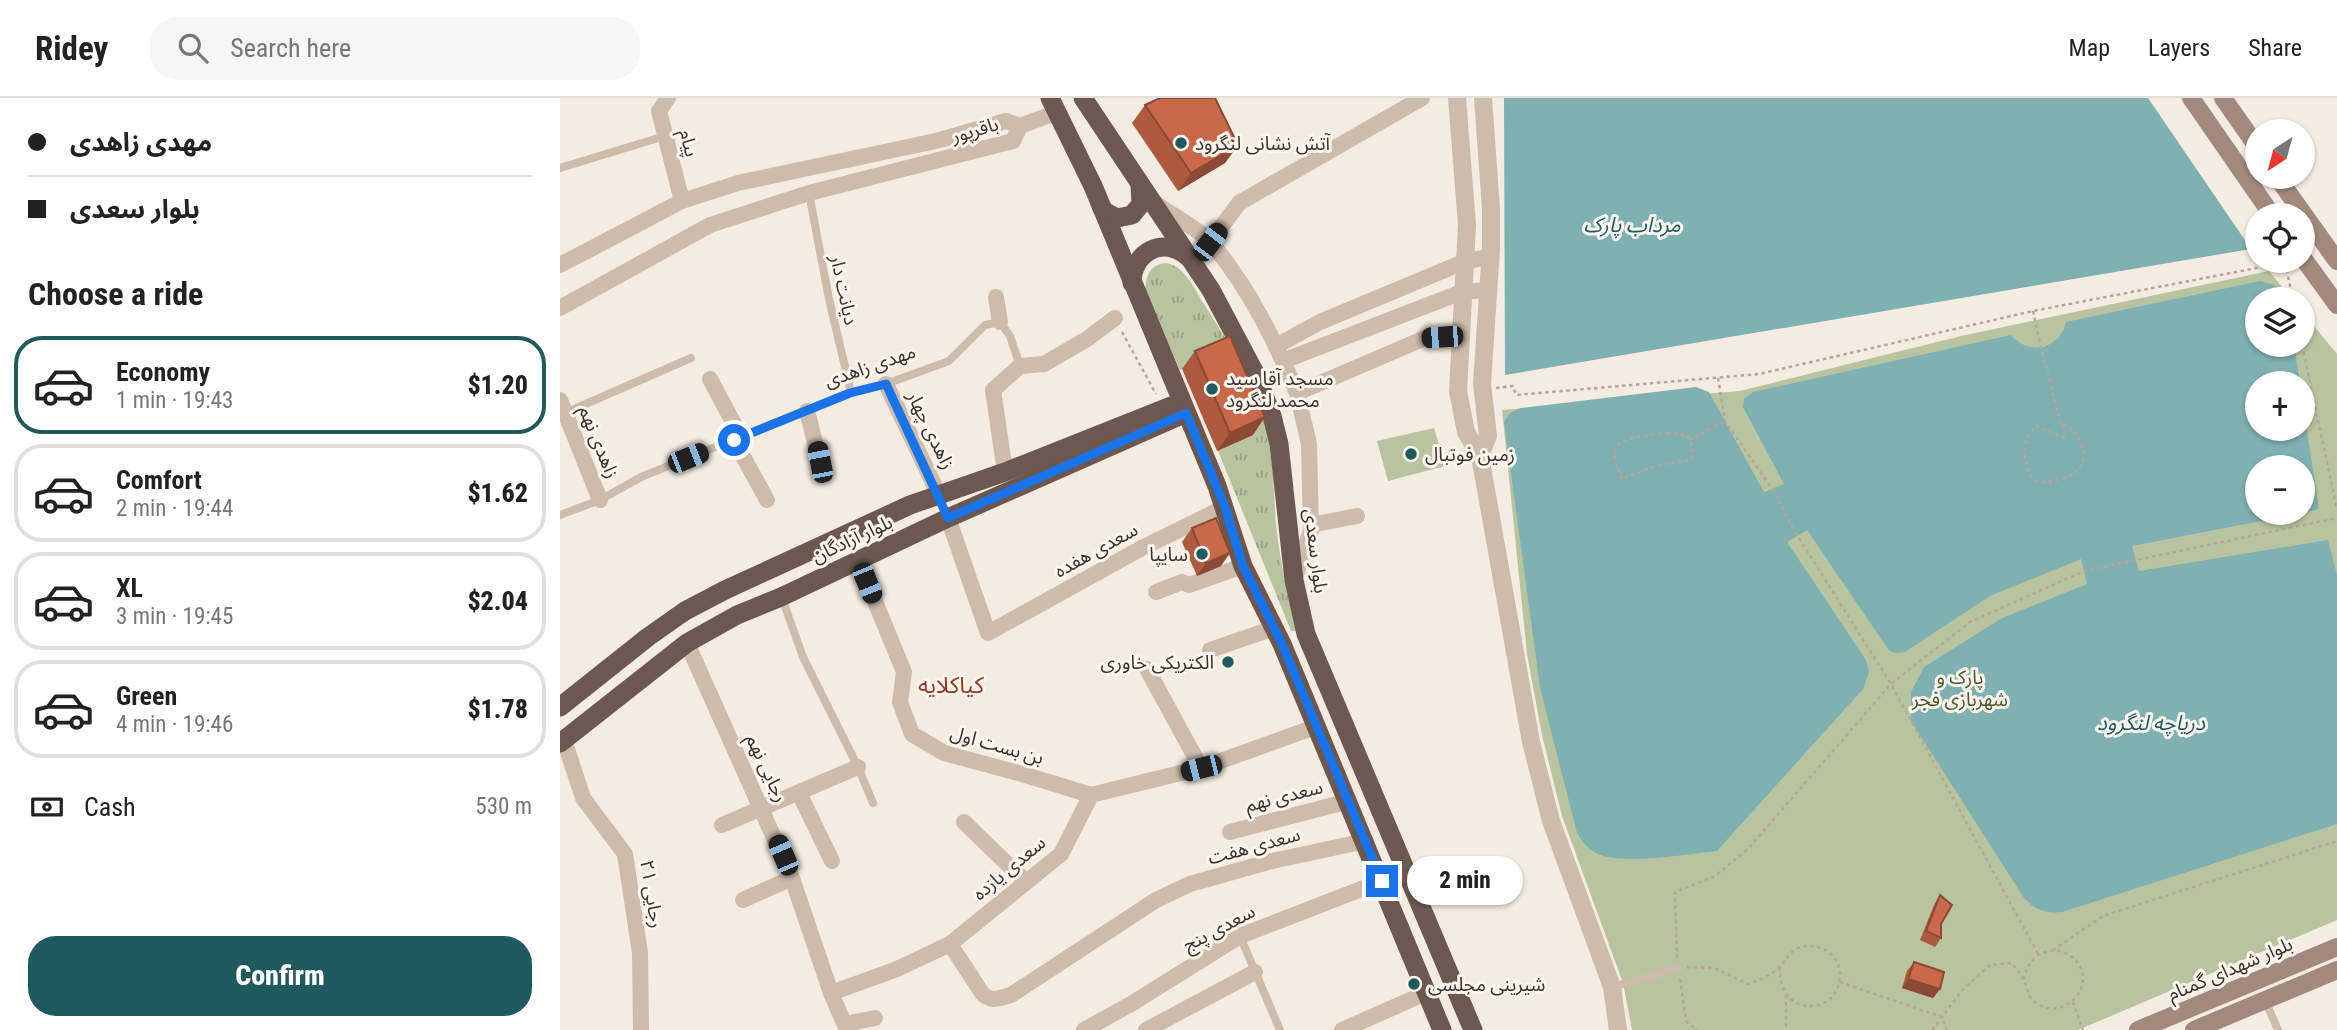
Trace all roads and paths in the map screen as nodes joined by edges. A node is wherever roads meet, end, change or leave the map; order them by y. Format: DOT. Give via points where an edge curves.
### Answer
graph roads {
  1 [pos="668,98"];
  2 [pos="1422,98"];
  3 [pos="1457,98"];
  4 [pos="1483,98"];
  5 [pos="2191,98"];
  6 [pos="2222,98"];
  7 [pos="1087,99"];
  8 [pos="1054,105"];
  9 [pos="1020,126"];
  10 [pos="2245,130"];
  11 [pos="665,136"];
  12 [pos="560,168"];
  13 [pos="2286,189"];
  14 [pos="1146,192"];
  15 [pos="809,193"];
  16 [pos="682,201"];
  17 [pos="2264,203"];
  18 [pos="1101,205"];
  19 [pos="1210,242"];
  20 [pos="1189,257"];
  21 [pos="1490,257"];
  22 [pos="1466,261"];
  23 [pos="2337,261"];
  24 [pos="560,265"];
  25 [pos="2245,270"];
  26 [pos="2314,273"];
  27 [pos="1132,284"];
  28 [pos="1489,290"];
  29 [pos="1462,292"];
  30 [pos="996,297"];
  31 [pos="2337,305"];
  32 [pos="560,308"];
  33 [pos="2033,310"];
  34 [pos="1115,318"];
  35 [pos="1000,322"];
  36 [pos="1460,336"];
  37 [pos="1276,346"];
  38 [pos="2305,357"];
  39 [pos="691,358"];
  40 [pos="1283,361"];
  41 [pos="1020,366"];
  42 [pos="1718,378"];
  43 [pos="710,379"];
  44 [pos="886,384"];
  45 [pos="1482,384"];
  46 [pos="850,393"];
  47 [pos="1297,393"];
  48 [pos="563,406"];
  49 [pos="1177,408"];
  50 [pos="807,411"];
  51 [pos="1725,421"];
  52 [pos="738,438"];
  53 [pos="2065,439"];
  54 [pos="1689,440"];
  55 [pos="1480,456"];
  56 [pos="820,462"];
  57 [pos="1006,472"];
  58 [pos="939,495"];
  59 [pos="600,500"];
  60 [pos="766,500"];
  61 [pos="1225,507"];
  62 [pos="2337,509"];
  63 [pos="560,515"];
  64 [pos="1357,516"];
  65 [pos="948,518"];
  66 [pos="2337,518"];
  67 [pos="1311,525"];
  68 [pos="858,560"];
  69 [pos="1243,566"];
  70 [pos="1294,580"];
  71 [pos="1156,592"];
  72 [pos="782,597"];
  73 [pos="1274,628"];
  74 [pos="687,643"];
  75 [pos="1210,650"];
  76 [pos="1147,669"];
  77 [pos="1891,684"];
  78 [pos="560,706"];
  79 [pos="1315,727"];
  80 [pos="562,742"];
  81 [pos="858,767"];
  82 [pos="1201,768"];
  83 [pos="799,793"];
  84 [pos="1091,795"];
  85 [pos="1349,802"];
  86 [pos="873,803"];
  87 [pos="763,808"];
  88 [pos="964,822"];
  89 [pos="722,825"];
  90 [pos="1230,832"];
  91 [pos="1366,841"];
  92 [pos="2337,842"];
  93 [pos="832,862"];
  94 [pos="792,878"];
  95 [pos="1382,881"];
  96 [pos="1026,882"];
  97 [pos="743,900"];
  98 [pos="1240,936"];
  99 [pos="950,944"];
  100 [pos="2337,947"];
  101 [pos="2053,950"];
  102 [pos="2038,954"];
  103 [pos="1780,966"];
  104 [pos="1678,968"];
  105 [pos="2337,970"];
  106 [pos="1255,972"];
  107 [pos="2024,979"];
  108 [pos="1840,982"];
  109 [pos="1612,987"];
  110 [pos="831,993"];
  111 [pos="1426,993"];
  112 [pos="1786,995"];
  113 [pos="2265,1000"];
  114 [pos="2073,1002"];
  115 [pos="1941,1017"];
  116 [pos="875,1018"];
  117 [pos="846,1027"];
  118 [pos="2200,1029"];
  119 [pos="641,1030"];
  120 [pos="1084,1030"];
  121 [pos="1146,1030"];
  122 [pos="1280,1030"];
  123 [pos="1342,1030"];
  124 [pos="1442,1030"];
  125 [pos="1474,1030"];
  126 [pos="1618,1030"];
  127 [pos="1697,1030"];
  128 [pos="1786,1030"];
  129 [pos="1932,1030"];
  130 [pos="1947,1030"];
  131 [pos="2083,1030"];
  132 [pos="2138,1030"];
  133 [pos="2278,1030"];
  1 -- 11 [label="street, پیام" via="659,111"];
  2 -- 19 [label="street" via="1239,203"];
  3 -- 22 [label="street"];
  4 -- 21 [label="street"];
  5 -- 17 [label="main road"];
  6 -- 10 [label="main road"];
  7 -- 14 [label="highway, بلوار سعدی"];
  8 -- 9 [label="street"];
  8 -- 18 [label="highway"];
  9 -- 15 [label="street, باقرپور" via="1013,141"];
  9 -- 16 [label="street, باقرپور" via="1006,121 936,141 738,183"];
  11 -- 12 [label="lane"];
  11 -- 16 [label="street, پیام"];
  13 -- 23 [label="main road"];
  14 -- 18 [label="highway" via="1132,215 1117,218"];
  14 -- 19 [label="street"];
  14 -- 20 [label="highway, بلوار سعدی"];
  15 -- 32 [label="street, باقرپور" via="710,225"];
  15 -- 46 [label="lane, دیانت دار"];
  16 -- 24 [label="street, باقرپور"];
  18 -- 27 [label="highway"];
  19 -- 37 [label="street" via="1249,296"];
  20 -- 27 [label="highway" via="1170,247 1149,250 1134,268"];
  20 -- 70 [label="highway, بلوار سعدی" via="1239,339 1272,416 1282,462"];
  21 -- 22 [label="street"];
  21 -- 28 [label="street"];
  22 -- 29 [label="street"];
  22 -- 37 [label="street" via="1320,322"];
  25 -- 33 [label="path"];
  26 -- 31 [label="main road"];
  27 -- 49 [label="highway"];
  28 -- 29 [label="street"];
  28 -- 45 [label="street"];
  29 -- 36 [label="street"];
  29 -- 40 [label="street"];
  30 -- 35 [label="street"];
  33 -- 42 [label="path" via="1759,374"];
  33 -- 53 [label="path"];
  34 -- 41 [label="street" via="1044,364"];
  34 -- 49 [label="path"];
  35 -- 41 [label="lane"];
  35 -- 44 [label="lane, مهدی زاهدی" via="985,325 949,361"];
  36 -- 47 [label="street" via="1425,338"];
  36 -- 55 [label="street" via="1458,391 1466,432"];
  37 -- 40 [label="street"];
  38 -- 62 [label="path"];
  39 -- 48 [label="lane"];
  40 -- 47 [label="street"];
  41 -- 57 [label="street" via="993,390"];
  42 -- 45 [label="path" via="1516,396 1513,386"];
  42 -- 51 [label="path"];
  43 -- 52 [label="street"];
  44 -- 46 [label="lane, مهدی زاهدی"];
  44 -- 58 [label="street, زاهدی چهار"];
  45 -- 55 [label="street" via="1488,436"];
  46 -- 50 [label="lane, مهدی زاهدی"];
  47 -- 67 [label="street" via="1310,444"];
  48 -- 59 [label="street, زاهدی نهم"];
  49 -- 57 [label="highway, بلوار آزادگان"];
  49 -- 61 [label="highway"];
  49 -- 65 [label="highway, بلوار آزادگان"];
  50 -- 52 [label="lane, مهدی زاهدی"];
  50 -- 56 [label="street"];
  51 -- 54 [label="path"];
  51 -- 77 [label="path"];
  52 -- 59 [label="lane, مهدی زاهدی" via="641,477"];
  52 -- 60 [label="street"];
  53 -- 53 [label="path" via="2036,426 2025,439 2029,475 2036,482 2048,484 2074,474 2082,462 2082,444 2073,428 2063,424"];
  54 -- 54 [label="path" via="1687,435 1667,433 1623,440 1614,454 1622,479 1658,465 1691,460"];
  55 -- 109 [label="street" via="1531,742 1552,821"];
  57 -- 58 [label="highway, بلوار آزادگان"];
  58 -- 65 [label="highway"];
  58 -- 78 [label="highway, بلوار آزادگان" via="685,611"];
  59 -- 63 [label="lane, مهدی زاهدی"];
  61 -- 65 [label="street, سعدی هفده" via="988,633"];
  61 -- 69 [label="highway"];
  64 -- 67 [label="street"];
  65 -- 68 [label="highway, بلوار آزادگان"];
  66 -- 77 [label="path" via="2084,571 1970,622"];
  67 -- 70 [label="street"];
  68 -- 72 [label="highway, بلوار آزادگان"];
  68 -- 84 [label="street, بن بست اول" via="904,672 900,702 912,734 943,753"];
  69 -- 71 [label="street"];
  69 -- 73 [label="highway"];
  70 -- 125 [label="highway, بلوار سعدی" via="1306,634"];
  72 -- 74 [label="highway, بلوار آزادگان"];
  72 -- 81 [label="lane" via="803,657"];
  73 -- 75 [label="street"];
  73 -- 79 [label="highway"];
  74 -- 80 [label="highway, بلوار آزادگان"];
  74 -- 87 [label="street, رجایی نهم"];
  76 -- 82 [label="street"];
  77 -- 102 [label="path"];
  77 -- 104 [label="path" via="1748,849 1715,876 1675,892"];
  79 -- 82 [label="street"];
  79 -- 85 [label="highway"];
  80 -- 119 [label="street, رجایی ۲۱" via="583,798 625,854 640,953"];
  81 -- 83 [label="street"];
  81 -- 86 [label="lane"];
  82 -- 84 [label="street"];
  83 -- 87 [label="street"];
  83 -- 93 [label="street"];
  84 -- 96 [label="street, سعدی یازده" via="1061,854"];
  85 -- 90 [label="street, سعدی نهم"];
  85 -- 91 [label="highway"];
  87 -- 89 [label="street"];
  87 -- 94 [label="street, رجایی نهم"];
  88 -- 96 [label="street"];
  91 -- 95 [label="highway"];
  91 -- 99 [label="street, سعدی هفت" via="1191,884 1156,900 1011,995 992,1000 982,993"];
  92 -- 101 [label="path" via="2103,916"];
  94 -- 97 [label="street"];
  94 -- 110 [label="street, رجایی نهم"];
  95 -- 98 [label="street, سعدی پنج"];
  95 -- 111 [label="highway"];
  96 -- 99 [label="street, سعدی یازده"];
  98 -- 106 [label="lane"];
  98 -- 120 [label="street, سعدی پنج"];
  99 -- 110 [label="street, سعدی یازده"];
  100 -- 132 [label="main road, بلوار شهدای گمنام"];
  101 -- 102 [label="path"];
  101 -- 114 [label="path" via="2067,953 2083,976"];
  102 -- 107 [label="path"];
  103 -- 104 [label="path" via="1748,984 1714,968"];
  103 -- 108 [label="path" via="1789,953 1802,946 1818,946 1835,960"];
  103 -- 112 [label="path" via="1779,982"];
  104 -- 109 [label="lane"];
  104 -- 127 [label="path" via="1686,1021"];
  105 -- 113 [label="main road"];
  106 -- 121 [label="street"];
  106 -- 122 [label="lane"];
  107 -- 114 [label="path" via="2029,995 2041,1006 2058,1009"];
  107 -- 115 [label="path" via="2012,963 1990,965"];
  108 -- 112 [label="path" via="1832,998 1817,1006 1800,1005"];
  108 -- 115 [label="path"];
  109 -- 126 [label="street"];
  110 -- 117 [label="street, رجایی نهم"];
  111 -- 123 [label="street"];
  111 -- 124 [label="highway"];
  112 -- 128 [label="path"];
  113 -- 118 [label="main road"];
  113 -- 133 [label="lane"];
  114 -- 131 [label="path"];
  115 -- 129 [label="path"];
  115 -- 130 [label="path"];
  116 -- 117 [label="street"];
}
